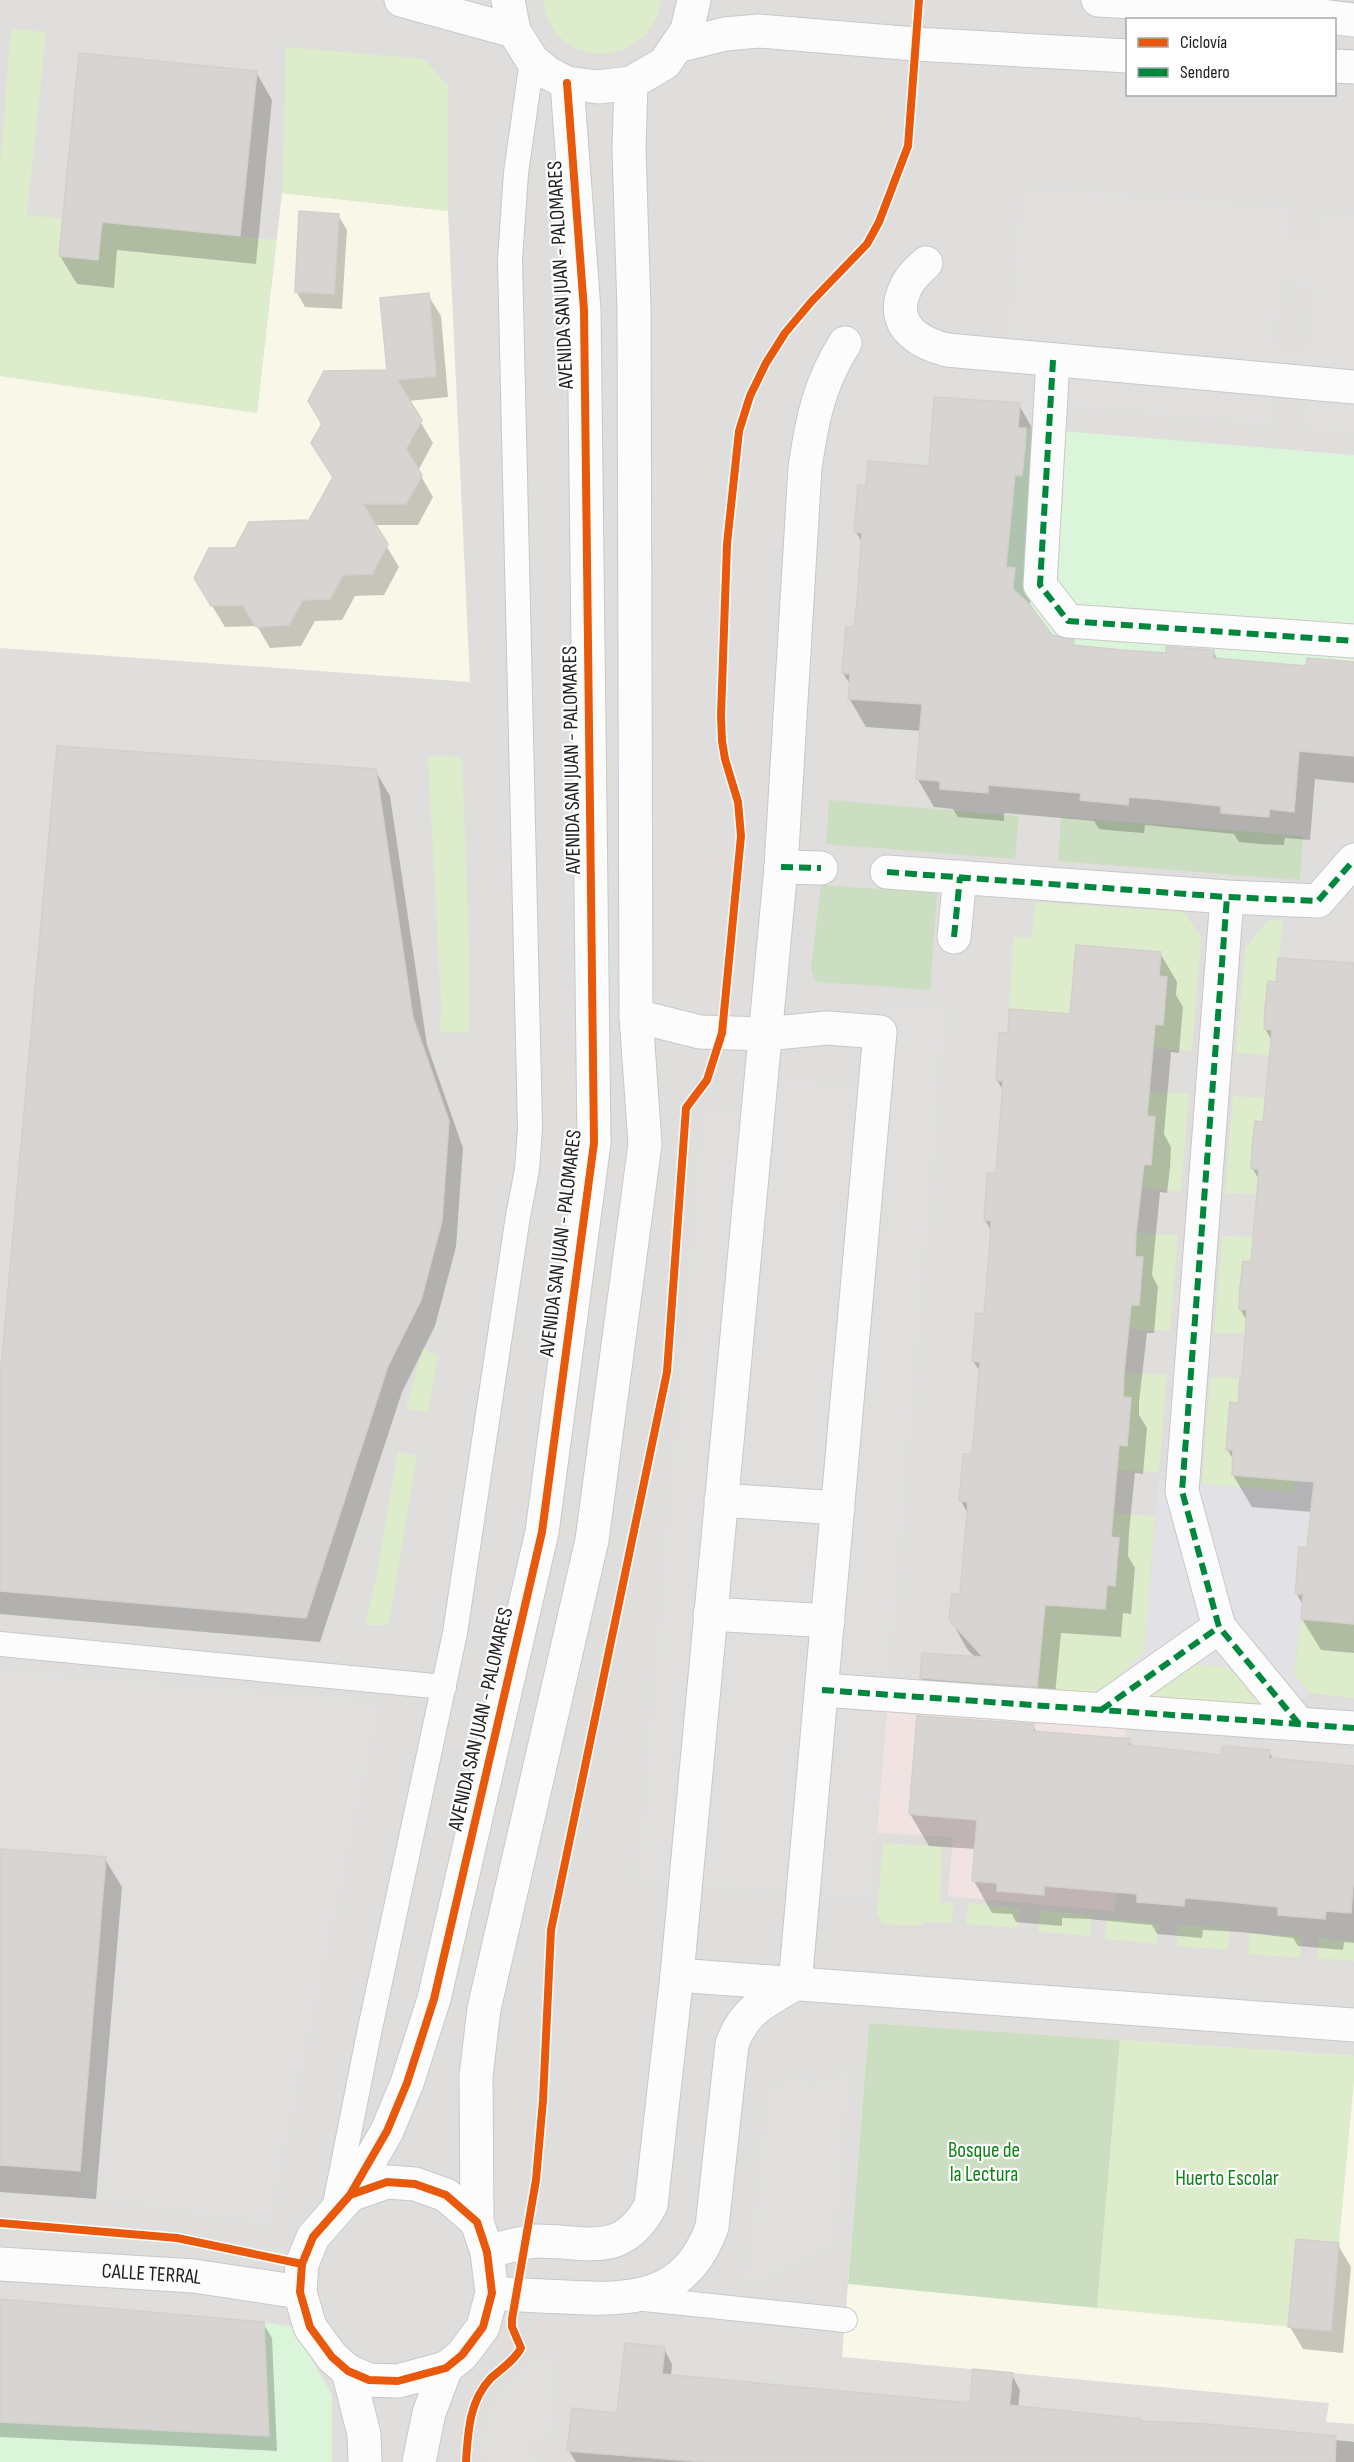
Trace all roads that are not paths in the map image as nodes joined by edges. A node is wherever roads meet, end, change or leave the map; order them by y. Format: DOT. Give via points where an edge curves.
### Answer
graph roads {
  1 [pos="401,0"];
  2 [pos="508,0"];
  3 [pos="693,0"];
  4 [pos="1098,0"];
  5 [pos="1310,7"];
  6 [pos="1354,20"];
  7 [pos="514,32"];
  8 [pos="677,46"];
  9 [pos="1126,56"];
  10 [pos="532,60"];
  11 [pos="1336,66"];
  12 [pos="1354,67"];
  13 [pos="567,83"];
  14 [pos="631,83"];
  15 [pos="926,263"];
  16 [pos="845,343"];
  17 [pos="1053,360"];
  18 [pos="1354,387"];
  19 [pos="1354,641"];
  20 [pos="1354,860"];
  21 [pos="780,867"];
  22 [pos="821,868"];
  23 [pos="887,872"];
  24 [pos="960,877"];
  25 [pos="1227,897"];
  26 [pos="954,938"];
  27 [pos="636,1016"];
  28 [pos="765,1034"];
  29 [pos="721,1500"];
  30 [pos="838,1508"];
  31 [pos="710,1614"];
  32 [pos="828,1621"];
  33 [pos="1219,1627"];
  34 [pos="0,1644"];
  35 [pos="444,1687"];
  36 [pos="822,1690"];
  37 [pos="1101,1710"];
  38 [pos="1299,1724"];
  39 [pos="1354,1728"];
  40 [pos="677,1975"];
  41 [pos="795,1984"];
  42 [pos="1354,2025"];
  43 [pos="342,2203"];
  44 [pos="482,2237"];
  45 [pos="0,2264"];
  46 [pos="300,2292"];
  47 [pos="492,2294"];
  48 [pos="630,2298"];
  49 [pos="845,2320"];
  50 [pos="446,2368"];
  51 [pos="348,2371"];
  52 [pos="365,2462"];
  53 [pos="419,2462"];
  1 -- 7 [label="street"];
  2 -- 7 [label="street"];
  3 -- 8 [label="street" via="687,30"];
  4 -- 5 [label="street" via="1264,9"];
  5 -- 6 [label="street"];
  7 -- 10 [label="street"];
  8 -- 9 [label="street" via="725,34 759,31"];
  8 -- 14 [label="street" via="665,63"];
  10 -- 13 [label="street"];
  10 -- 35 [label="lane" via="516,172 510,260 530,1128 527,1170"];
  11 -- 12 [label="street"];
  13 -- 14 [label="street" via="598,87"];
  13 -- 43 [label="street, AVENIDA SAN JUAN - PALOMARES" via="584,310 594,1143 542,1532 434,1999 387,2132"];
  14 -- 27 [label="street"];
  15 -- 17 [label="street" via="909,280 901,304 904,323 918,340 946,350"];
  16 -- 21 [label="street" via="829,368 816,404 805,468"];
  17 -- 18 [label="street"];
  17 -- 19 [label="street" via="1040,585 1068,621"];
  20 -- 25 [label="street" via="1318,901"];
  21 -- 22 [label="street"];
  21 -- 28 [label="street"];
  23 -- 24 [label="street"];
  24 -- 25 [label="street"];
  24 -- 26 [label="street"];
  25 -- 33 [label="street" via="1182,1491"];
  27 -- 28 [label="street" via="700,1032"];
  27 -- 44 [label="street" via="645,1144 592,1540 484,2009 476,2076"];
  28 -- 29 [label="street"];
  28 -- 30 [label="street" via="827,1028 880,1032"];
  29 -- 30 [label="street"];
  29 -- 31 [label="street"];
  30 -- 32 [label="street"];
  31 -- 32 [label="street"];
  31 -- 40 [label="street"];
  32 -- 36 [label="street"];
  33 -- 37 [label="street"];
  33 -- 38 [label="street"];
  34 -- 35 [label="lane"];
  35 -- 43 [label="lane" via="368,2038"];
  36 -- 37 [label="street"];
  36 -- 41 [label="street"];
  37 -- 38 [label="street"];
  38 -- 39 [label="street"];
  40 -- 41 [label="street"];
  40 -- 44 [label="street" via="651,2205 641,2224 624,2238 603,2244"];
  41 -- 42 [label="street"];
  41 -- 48 [label="street" via="744,2019 735,2036 712,2227 705,2246 676,2279"];
  43 -- 44 [label="street" via="387,2182 415,2184 446,2195"];
  43 -- 46 [label="street" via="313,2237 302,2264"];
  44 -- 47 [label="street"];
  45 -- 46 [label="street, CALLE TERRAL" via="194,2276"];
  46 -- 51 [label="street" via="310,2327"];
  47 -- 48 [label="street"];
  47 -- 50 [label="street" via="483,2327 462,2355"];
  48 -- 49 [label="lane"];
  50 -- 51 [label="street" via="398,2381 369,2380"];
  50 -- 53 [label="street" via="429,2413"];
  51 -- 52 [label="street" via="364,2434"];
}
